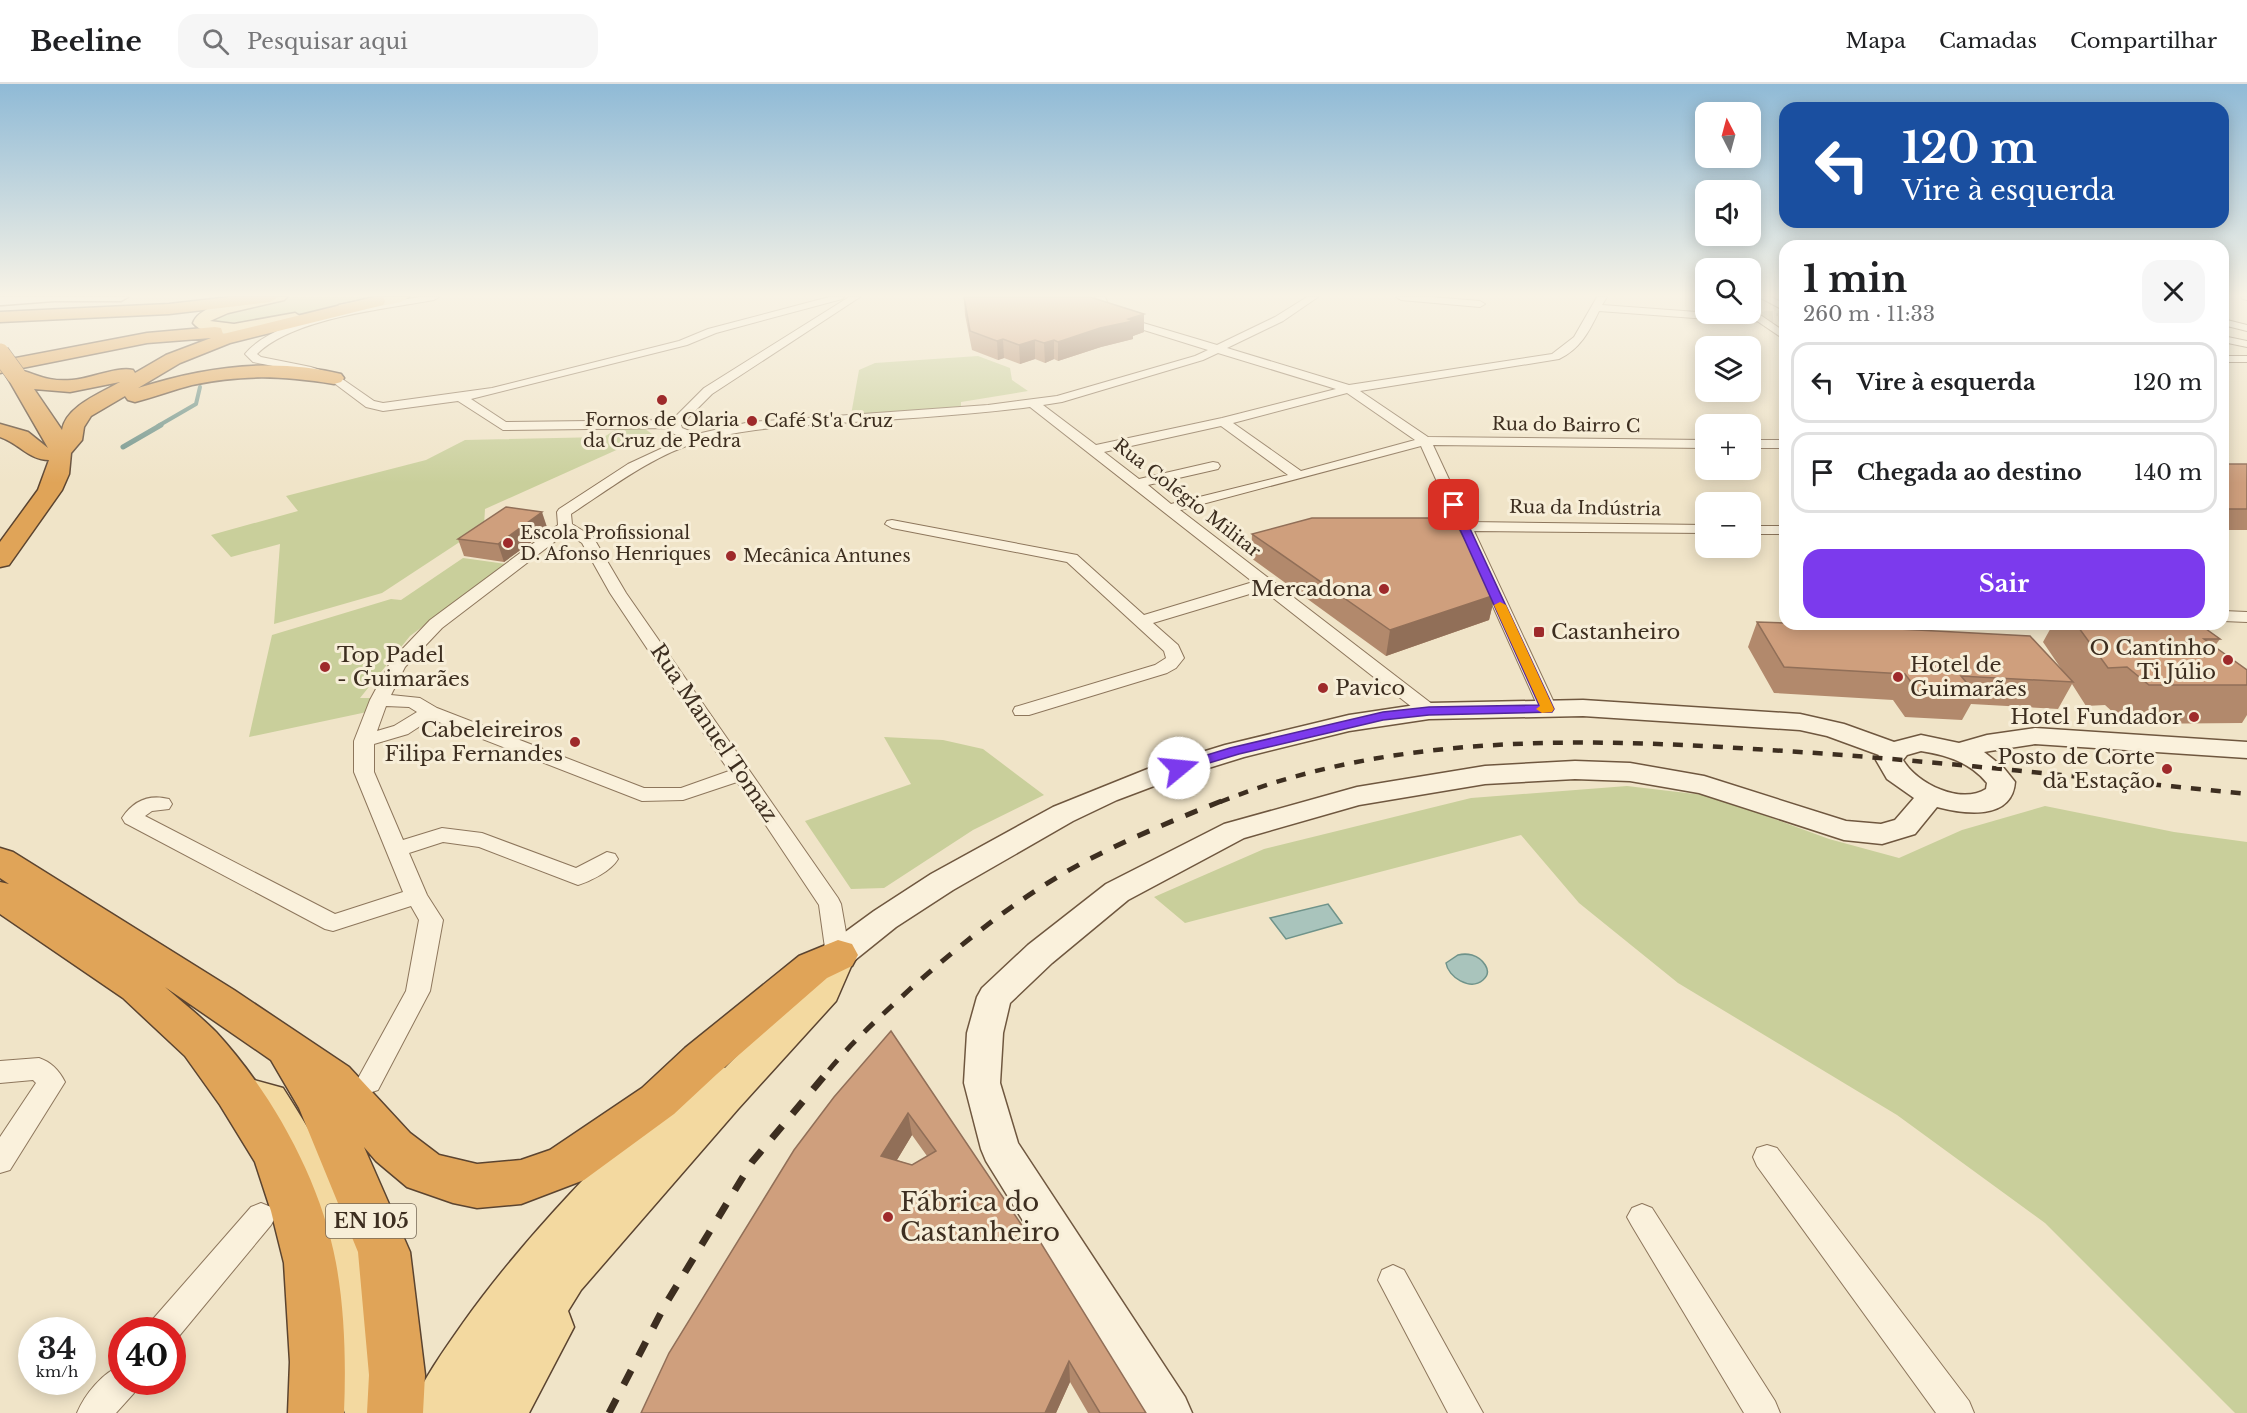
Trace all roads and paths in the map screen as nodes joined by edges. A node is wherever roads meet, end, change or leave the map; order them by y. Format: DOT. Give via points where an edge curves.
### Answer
graph roads {
  1 [pos="4,359"];
  2 [pos="53,359"];
  3 [pos="150,359"];
  4 [pos="173,359"];
  5 [pos="183,359"];
  6 [pos="256,359"];
  7 [pos="618,359"];
  8 [pos="758,359"];
  9 [pos="1195,359"];
  10 [pos="1252,359"];
  11 [pos="1542,359"];
  12 [pos="2229,359"];
  13 [pos="2247,367"];
  14 [pos="311,370"];
  15 [pos="5,376"];
  16 [pos="334,378"];
  17 [pos="1349,389"];
  18 [pos="461,398"];
  19 [pos="1034,404"];
  20 [pos="1223,422"];
  21 [pos="675,423"];
  22 [pos="0,430"];
  23 [pos="696,438"];
  24 [pos="1425,441"];
  25 [pos="1695,444"];
  26 [pos="1761,444"];
  27 [pos="1779,444"];
  28 [pos="58,448"];
  29 [pos="1093,450"];
  30 [pos="1213,466"];
  31 [pos="1299,476"];
  32 [pos="1136,484"];
  33 [pos="1168,509"];
  34 [pos="891,524"];
  35 [pos="564,525"];
  36 [pos="1464,526"];
  37 [pos="1695,529"];
  38 [pos="1761,530"];
  39 [pos="1779,530"];
  40 [pos="0,533"];
  41 [pos="0,559"];
  42 [pos="1265,584"];
  43 [pos="2229,616"];
  44 [pos="2247,616"];
  45 [pos="1140,621"];
  46 [pos="379,700"];
  47 [pos="1548,709"];
  48 [pos="1023,711"];
  49 [pos="1429,711"];
  50 [pos="430,712"];
  51 [pos="364,741"];
  52 [pos="1892,750"];
  53 [pos="2247,750"];
  54 [pos="1960,751"];
  55 [pos="740,774"];
  56 [pos="1931,796"];
  57 [pos="162,804"];
  58 [pos="396,850"];
  59 [pos="607,859"];
  60 [pos="0,861"];
  61 [pos="0,895"];
  62 [pos="416,896"];
  63 [pos="838,955"];
  64 [pos="285,1046"];
  65 [pos="0,1072"];
  66 [pos="369,1082"];
  67 [pos="236,1092"];
  68 [pos="1767,1157"];
  69 [pos="0,1161"];
  70 [pos="261,1216"];
  71 [pos="1642,1217"];
  72 [pos="1393,1280"];
  73 [pos="175,1317"];
  74 [pos="110,1395"];
  75 [pos="380,1403"];
  76 [pos="466,1409"];
  77 [pos="94,1413"];
  78 [pos="316,1413"];
  79 [pos="1169,1413"];
  80 [pos="1466,1413"];
  81 [pos="1763,1413"];
  82 [pos="1957,1413"];
  1 -- 15 [label="highway, bridge"];
  2 -- 15 [label="highway"];
  3 -- 15 [label="highway" via="128,374 75,385 46,386"];
  4 -- 28 [label="highway" via="78,417"];
  5 -- 14 [label="highway" via="181,363 186,368 204,370"];
  6 -- 14 [label="street"];
  7 -- 18 [label="street"];
  8 -- 21 [label="street" via="708,391"];
  9 -- 19 [label="street"];
  10 -- 17 [label="street"];
  11 -- 17 [label="street"];
  12 -- 13 [label="street"];
  14 -- 16 [label="street"];
  15 -- 28 [label="highway" via="32,431"];
  16 -- 18 [label="street" via="376,406"];
  16 -- 28 [label="highway" via="272,371 179,383 104,409"];
  17 -- 20 [label="street"];
  17 -- 24 [label="street"];
  18 -- 21 [label="street" via="504,426"];
  19 -- 23 [label="street" via="750,426"];
  19 -- 29 [label="street, Rua Colégio Militar"];
  20 -- 29 [label="street"];
  20 -- 31 [label="street"];
  21 -- 23 [label="street" via="676,430"];
  22 -- 28 [label="highway"];
  23 -- 35 [label="street" via="633,467 564,512"];
  24 -- 25 [label="street, Rua do Bairro C"];
  24 -- 31 [label="street, Rua do Bairro C"];
  24 -- 36 [label="street"];
  26 -- 27 [label="street"];
  28 -- 40 [label="highway"];
  28 -- 41 [label="highway" via="61,462 53,484"];
  29 -- 32 [label="street, Rua Colégio Militar"];
  30 -- 32 [label="street"];
  31 -- 33 [label="street, Rua do Bairro C"];
  32 -- 33 [label="street, Rua Colégio Militar"];
  33 -- 42 [label="street, Rua Colégio Militar"];
  34 -- 45 [label="street" via="1064,554 1078,562"];
  35 -- 46 [label="street" via="436,624 397,664"];
  35 -- 55 [label="street, Rua Manuel Tomaz" via="588,540 618,593"];
  36 -- 37 [label="street, Rua da Indústria"];
  36 -- 47 [label="street"];
  38 -- 39 [label="street"];
  42 -- 45 [label="street"];
  42 -- 49 [label="street, Rua Colégio Militar"];
  43 -- 44 [label="street"];
  45 -- 48 [label="street" via="1172,649 1175,657 1170,664"];
  46 -- 50 [label="street" via="413,702"];
  46 -- 51 [label="street"];
  47 -- 49 [label="street"];
  47 -- 52 [label="street" via="1800,722"];
  49 -- 63 [label="street" via="1349,723 1235,751 1107,794 1063,814 942,882"];
  50 -- 51 [label="street" via="401,730"];
  50 -- 55 [label="street" via="642,795 683,794"];
  51 -- 58 [label="street" via="364,772"];
  52 -- 54 [label="street" via="1903,744 1921,743"];
  52 -- 56 [label="street" via="1890,765 1898,776"];
  53 -- 54 [label="street" via="2035,736"];
  54 -- 56 [label="street" via="1994,772 2001,782 2000,793 1985,802 1966,804"];
  55 -- 63 [label="street, Rua Manuel Tomaz" via="830,904"];
  56 -- 79 [label="street" via="1905,827 1882,834 1844,830 1704,785 1630,772 1575,770 1485,775 1357,796 1234,831 1117,892 1040,954 994,997 984,1033 982,1083 1000,1149"];
  57 -- 62 [label="street" via="148,803 132,818 333,923"];
  58 -- 59 [label="street" via="442,835 482,840 578,877"];
  58 -- 62 [label="street"];
  60 -- 64 [label="highway, EN 105"];
  61 -- 67 [label="highway, EN 105" via="138,987 200,1044"];
  62 -- 66 [label="street" via="431,920 418,991"];
  63 -- 64 [label="highway" via="813,967 658,1101 614,1134 567,1165 521,1182 477,1186 424,1172 393,1147 333,1080"];
  63 -- 76 [label="main road" via="823,991 612,1220"];
  63 -- 76 [label="main road" via="605,1184 550,1248 496,1316"];
  64 -- 75 [label="highway, EN 105" via="317,1098 384,1252 397,1375"];
  65 -- 69 [label="street" via="39,1069 52,1082"];
  67 -- 75 [label="main road" via="268,1100 319,1190"];
  67 -- 78 [label="highway, EN 105" via="276,1155 310,1263 318,1362"];
  68 -- 82 [label="street"];
  70 -- 73 [label="street"];
  71 -- 81 [label="street"];
  72 -- 80 [label="street"];
  74 -- 77 [label="street"];
}
